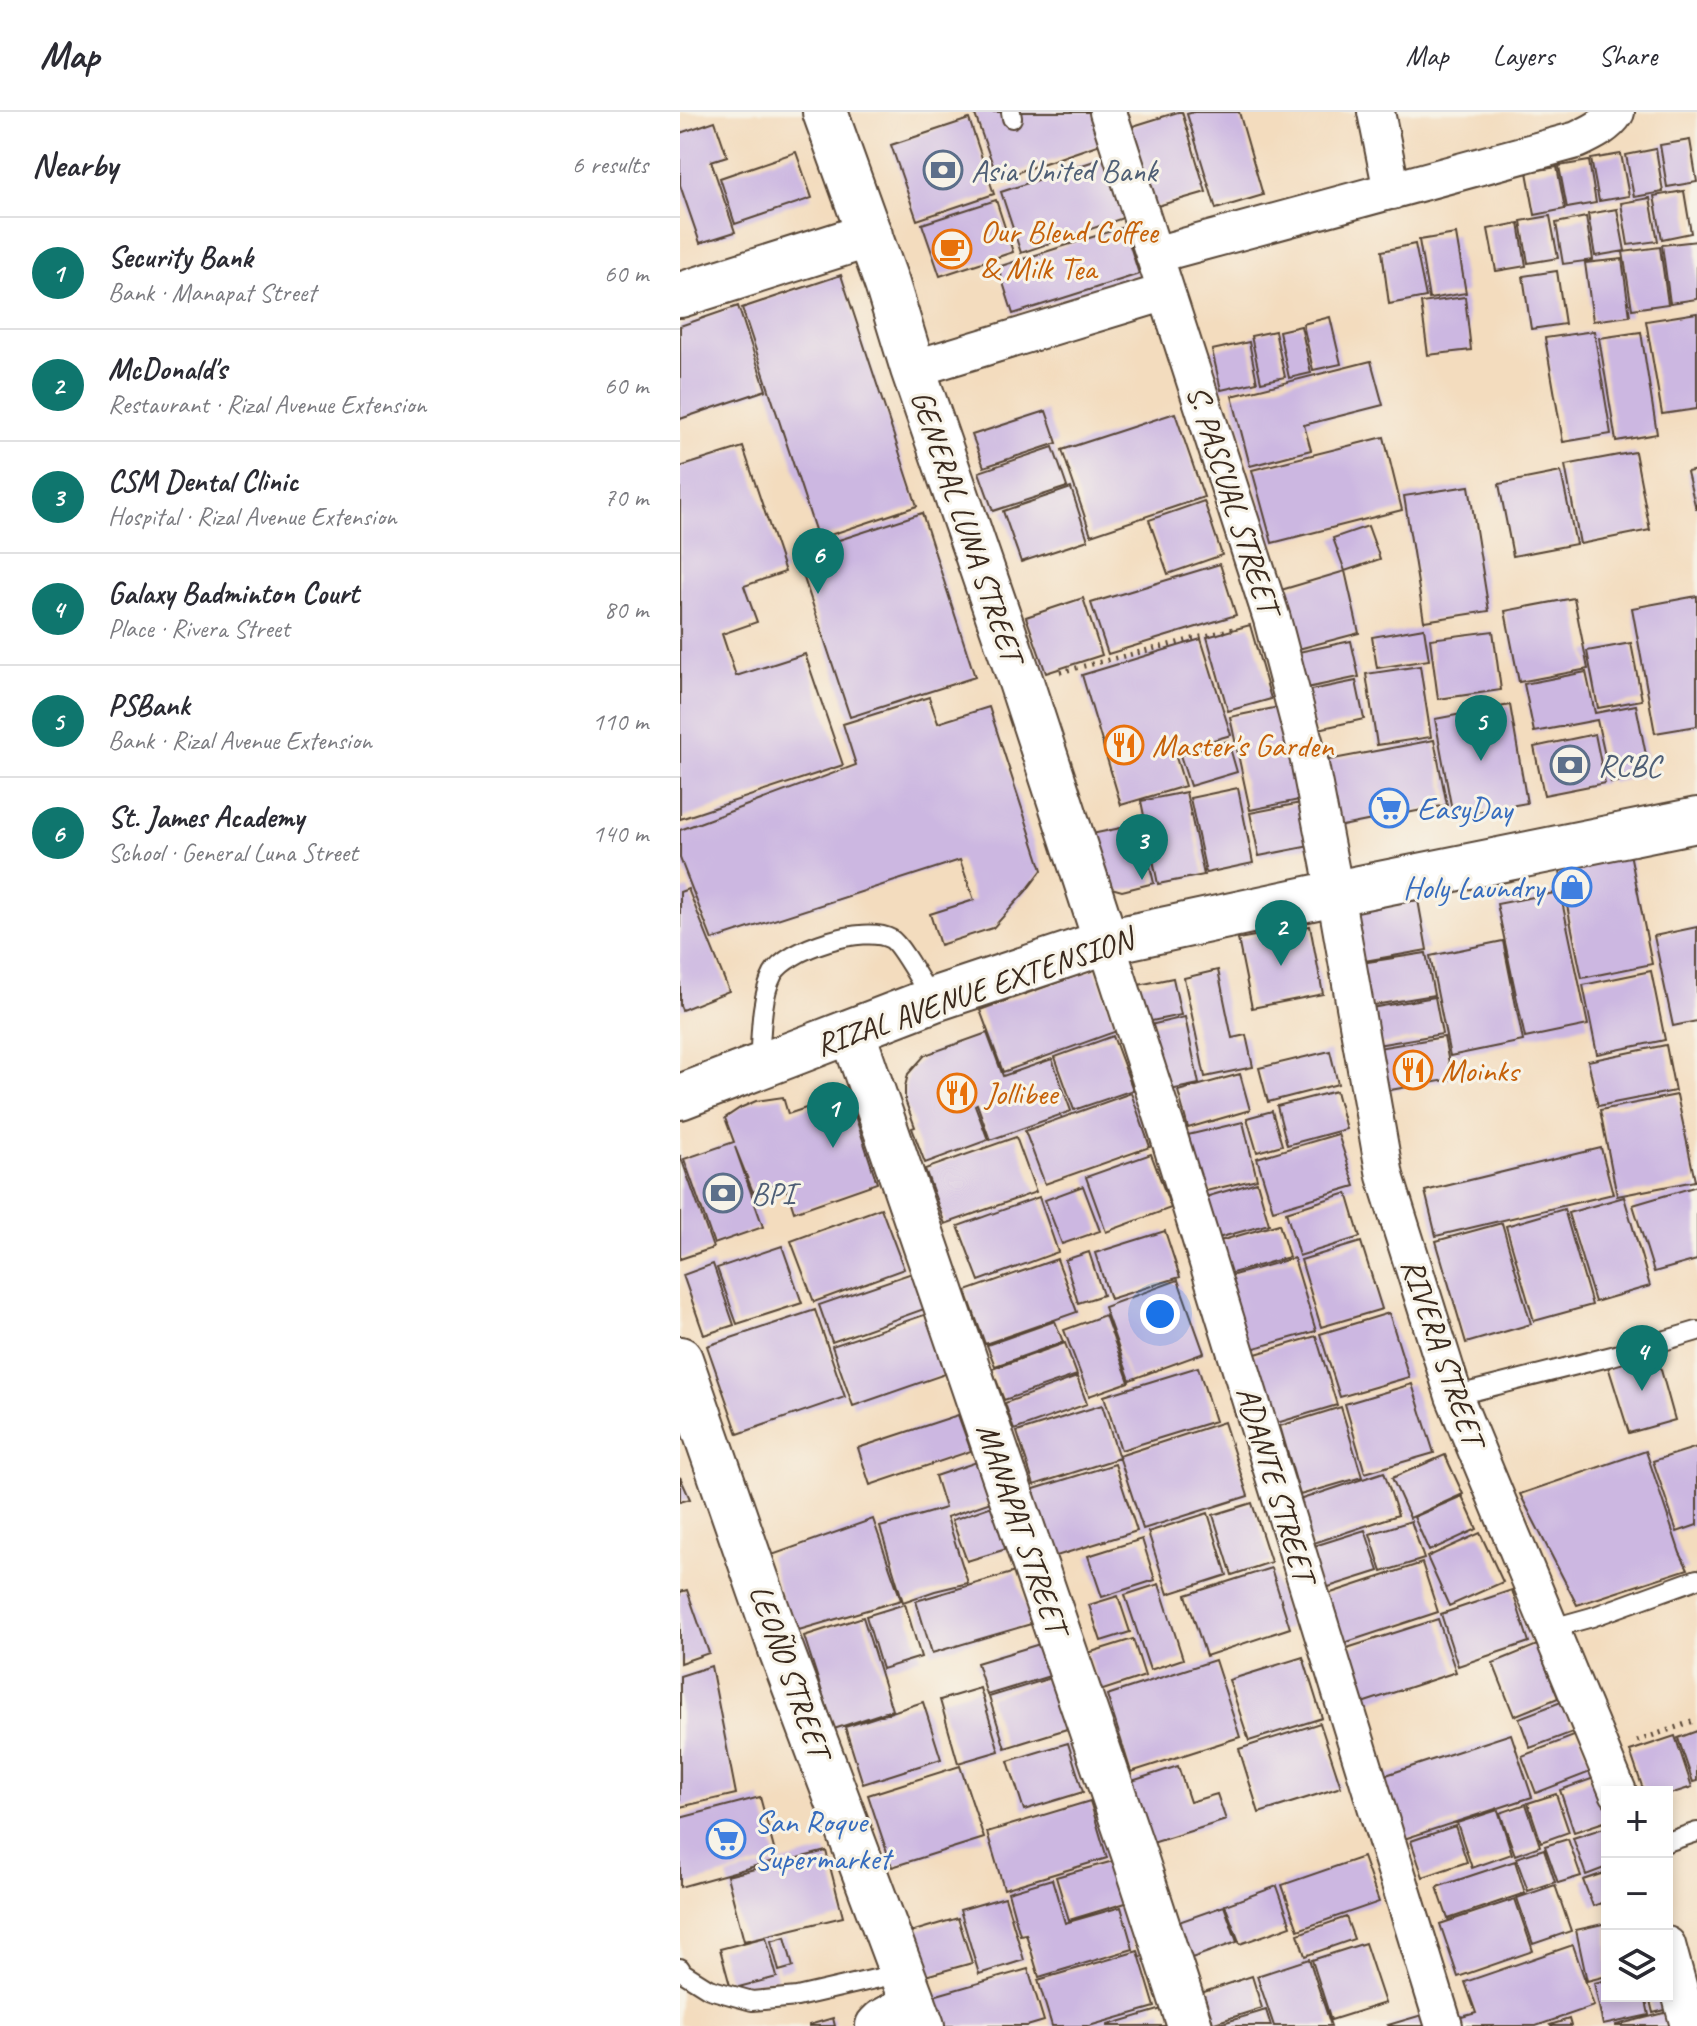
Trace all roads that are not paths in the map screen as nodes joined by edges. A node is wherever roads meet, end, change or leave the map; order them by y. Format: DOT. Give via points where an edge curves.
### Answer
graph roads {
  1 [pos="825,112"];
  2 [pos="1108,112"];
  3 [pos="1376,112"];
  4 [pos="1616,112"];
  5 [pos="1392,191"];
  6 [pos="870,235"];
  7 [pos="1154,255"];
  8 [pos="1166,292"];
  9 [pos="680,295"];
  10 [pos="913,369"];
  11 [pos="1697,820"];
  12 [pos="1335,893"];
  13 [pos="1106,942"];
  14 [pos="932,1000"];
  15 [pos="852,1031"];
  16 [pos="759,1067"];
  17 [pos="680,1097"];
  18 [pos="1697,1331"];
  19 [pos="680,1359"];
  20 [pos="1454,1396"];
  21 [pos="1697,1579"];
  22 [pos="1549,1629"];
  23 [pos="1615,1786"];
  24 [pos="1697,1832"];
  25 [pos="1673,1840"];
  26 [pos="1673,1967"];
  27 [pos="680,1968"];
  28 [pos="913,2001"];
  29 [pos="878,2026"];
  30 [pos="1190,2026"];
  31 [pos="1444,2026"];
  32 [pos="1689,2026"];
  1 -- 6 [label="main road, GENERAL LUNA STREET"];
  2 -- 7 [label="street, S. PASCUAL STREET"];
  3 -- 5 [label="street"];
  4 -- 5 [label="street" via="1596,132 1577,140"];
  5 -- 7 [label="street"];
  6 -- 9 [label="main road"];
  6 -- 10 [label="main road, GENERAL LUNA STREET"];
  7 -- 8 [label="street, S. PASCUAL STREET"];
  8 -- 10 [label="street"];
  8 -- 12 [label="street, S. PASCUAL STREET" via="1272,619 1309,760"];
  10 -- 13 [label="main road, GENERAL LUNA STREET"];
  11 -- 12 [label="main road, RIZAL AVENUE EXTENSION"];
  12 -- 13 [label="main road, RIZAL AVENUE EXTENSION"];
  12 -- 20 [label="street, RIVERA STREET" via="1385,1176"];
  13 -- 14 [label="main road, RIZAL AVENUE EXTENSION"];
  13 -- 31 [label="street, ADANTE STREET"];
  14 -- 15 [label="main road, RIZAL AVENUE EXTENSION"];
  14 -- 16 [label="lane" via="892,939 856,934 811,947 774,973 765,998"];
  15 -- 16 [label="main road, RIZAL AVENUE EXTENSION"];
  15 -- 30 [label="main road, MANAPAT STREET"];
  16 -- 17 [label="main road, RIZAL AVENUE EXTENSION"];
  18 -- 20 [label="lane"];
  19 -- 28 [label="main road, LEOÑO STREET" via="780,1647"];
  20 -- 22 [label="street, RIVERA STREET"];
  21 -- 22 [label="lane"];
  22 -- 23 [label="street, RIVERA STREET"];
  24 -- 25 [label="lane"];
  26 -- 32 [label="street"];
  27 -- 28 [label="lane" via="709,1989 752,2001"];
  28 -- 29 [label="main road"];
}
